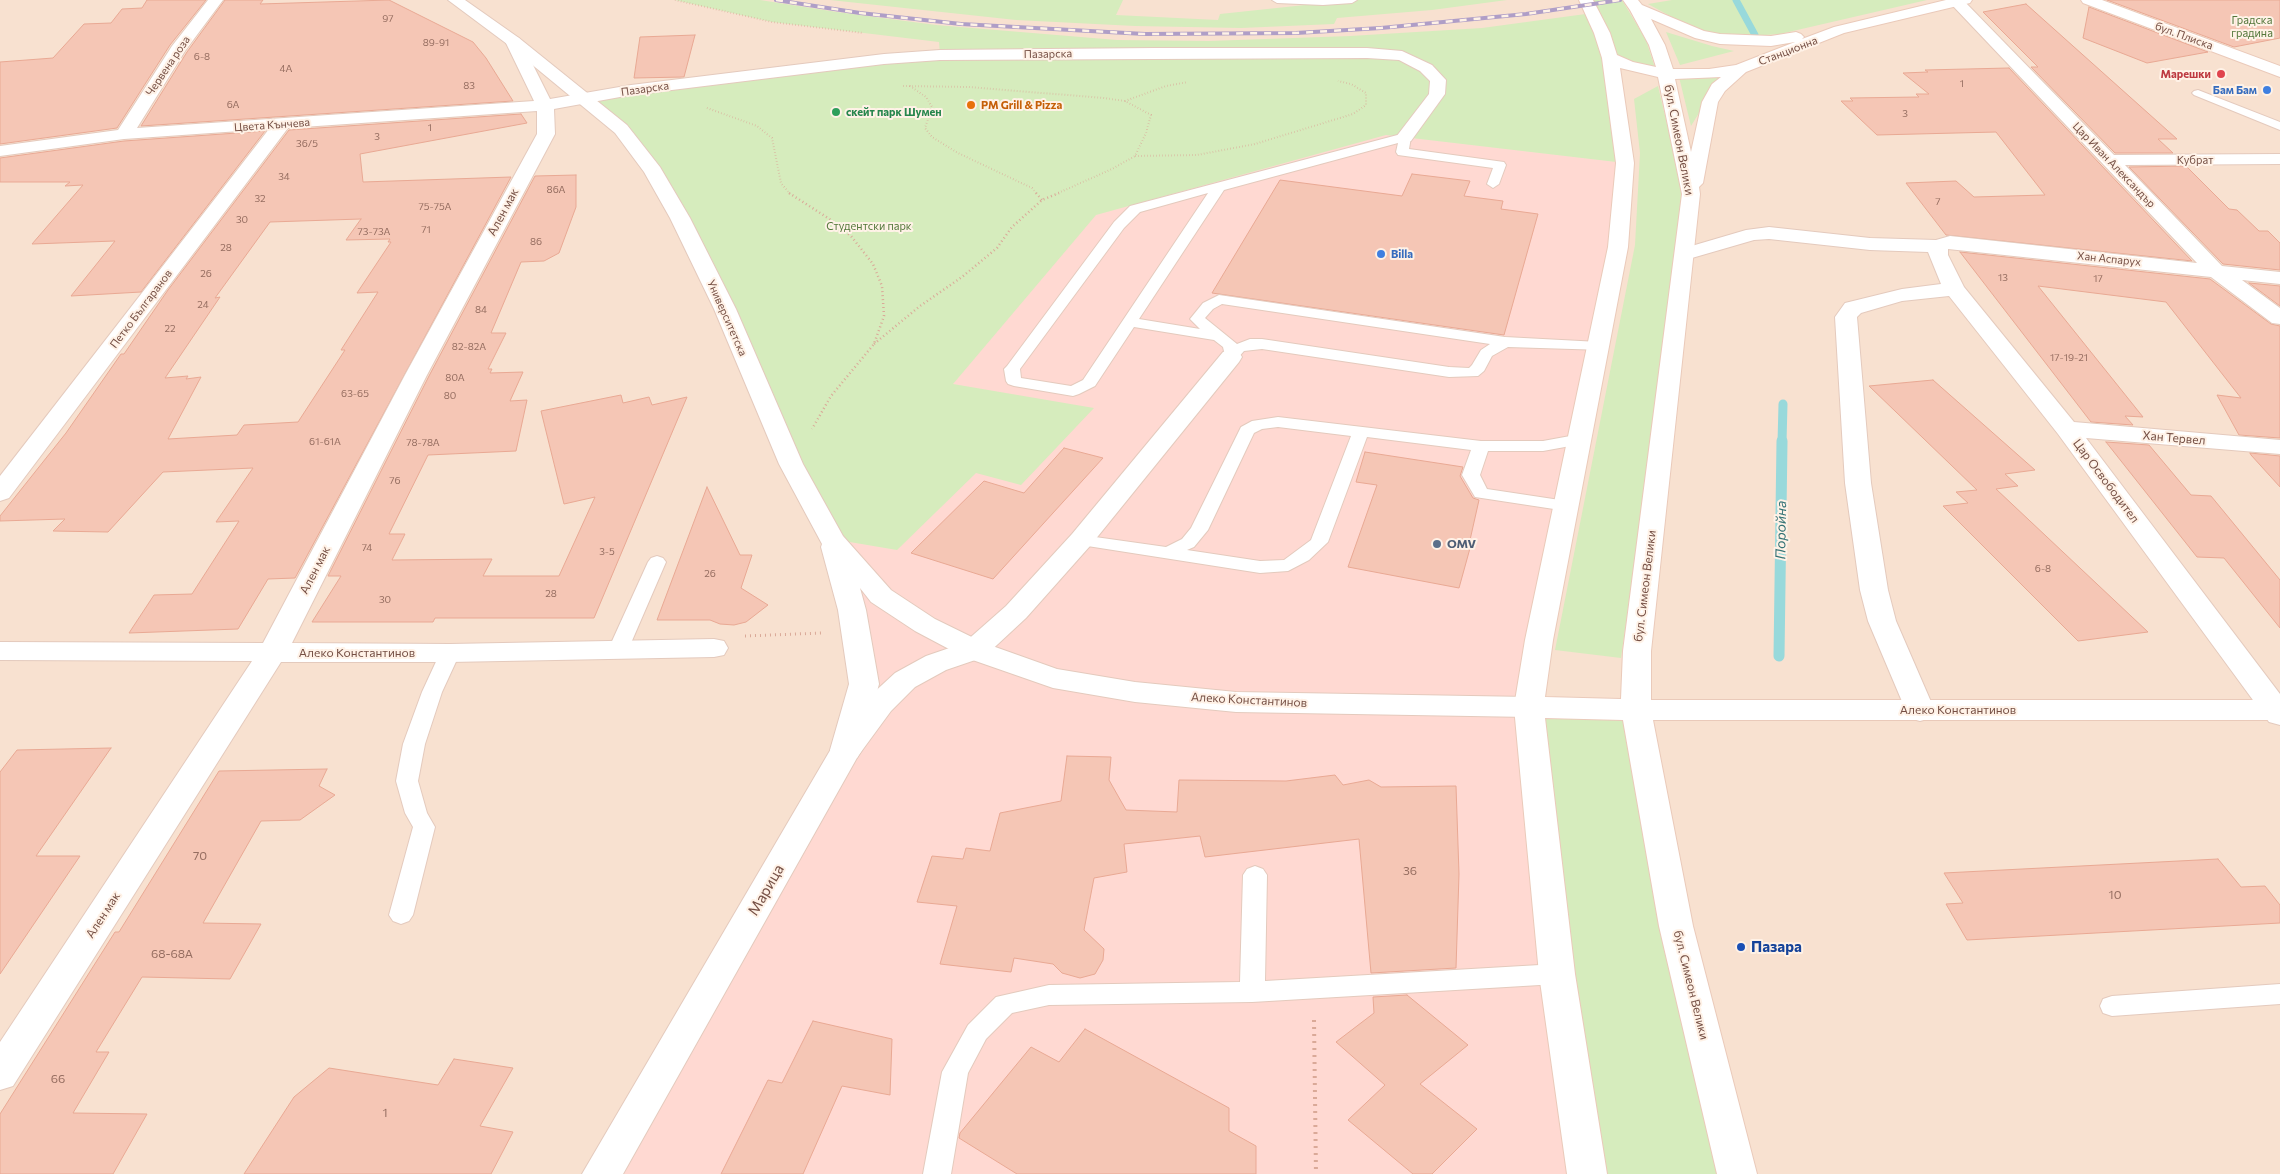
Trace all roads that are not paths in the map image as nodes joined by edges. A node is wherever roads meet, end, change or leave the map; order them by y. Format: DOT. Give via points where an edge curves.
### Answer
graph roads {
  1 [pos="216,0"];
  2 [pos="454,0"];
  3 [pos="1277,0"];
  4 [pos="1352,0"];
  5 [pos="1586,0"];
  6 [pos="2088,0"];
  7 [pos="1961,1"];
  8 [pos="1633,4"];
  9 [pos="1839,30"];
  10 [pos="513,41"];
  11 [pos="1610,58"];
  12 [pos="1740,69"];
  13 [pos="2280,72"];
  14 [pos="1666,74"];
  15 [pos="1644,85"];
  16 [pos="2198,93"];
  17 [pos="584,98"];
  18 [pos="545,105"];
  19 [pos="281,124"];
  20 [pos="2280,126"];
  21 [pos="124,134"];
  22 [pos="1405,137"];
  23 [pos="74,142"];
  24 [pos="0,151"];
  25 [pos="2280,159"];
  26 [pos="0,160"];
  27 [pos="2110,160"];
  28 [pos="1493,184"];
  29 [pos="1219,187"];
  30 [pos="1691,194"];
  31 [pos="1938,246"];
  32 [pos="1685,254"];
  33 [pos="2215,270"];
  34 [pos="2280,278"];
  35 [pos="1954,289"];
  36 [pos="2280,318"];
  37 [pos="1130,322"];
  38 [pos="1505,342"];
  39 [pos="1226,347"];
  40 [pos="1599,347"];
  41 [pos="2067,429"];
  42 [pos="1360,433"];
  43 [pos="1581,439"];
  44 [pos="1480,446"];
  45 [pos="2280,447"];
  46 [pos="0,493"];
  47 [pos="1568,506"];
  48 [pos="832,539"];
  49 [pos="1081,540"];
  50 [pos="1168,553"];
  51 [pos="658,562"];
  52 [pos="714,648"];
  53 [pos="618,650"];
  54 [pos="974,650"];
  55 [pos="0,651"];
  56 [pos="272,653"];
  57 [pos="450,653"];
  58 [pos="1529,707"];
  59 [pos="1636,710"];
  60 [pos="1920,711"];
  61 [pos="2279,712"];
  62 [pos="846,750"];
  63 [pos="1255,875"];
  64 [pos="401,915"];
  65 [pos="1557,974"];
  66 [pos="1252,992"];
  67 [pos="2280,994"];
  68 [pos="2112,1006"];
  69 [pos="0,1074"];
  70 [pos="602,1174"];
  71 [pos="937,1174"];
  72 [pos="1587,1174"];
  73 [pos="1737,1174"];
  1 -- 21 [label="street, Червена роза" via="178,49"];
  2 -- 10 [label="street, Университетска"];
  3 -- 4 [label="lane"];
  5 -- 11 [label="street"];
  6 -- 13 [label="street, бул. Плиска"];
  7 -- 9 [label="street, Станционна"];
  7 -- 27 [label="street, Цар Иван Александър"];
  8 -- 9 [label="street" via="1700,35 1720,39 1771,41"];
  8 -- 14 [label="street, бул. Симеон Велики" via="1656,45"];
  9 -- 12 [label="street, Станционна"];
  9 -- 14 [label="street" via="1757,48"];
  10 -- 17 [label="street, Университетска"];
  10 -- 18 [label="street, Ален мак"];
  11 -- 14 [label="street, Станционна" via="1628,66"];
  11 -- 40 [label="street" via="1624,101 1625,163 1618,247"];
  12 -- 14 [label="street, Станционна" via="1709,74"];
  12 -- 30 [label="street" via="1718,88 1710,102"];
  14 -- 15 [label="street"];
  14 -- 30 [label="street, бул. Симеон Велики"];
  16 -- 20 [label="lane"];
  17 -- 18 [label="street, Пазарска"];
  17 -- 22 [label="street, Пазарска" via="884,58 1367,53 1402,56 1426,68 1438,80 1437,94"];
  17 -- 48 [label="street, Университетска" via="621,129 653,171 680,218 725,310 791,464"];
  18 -- 19 [label="street, Цвета Кънчева"];
  18 -- 56 [label="street, Ален мак" via="546,134 416,374"];
  19 -- 21 [label="street, Цвета Кънчева"];
  19 -- 46 [label="street, Петко Българанов"];
  21 -- 23 [label="street, Цвета Кънчева"];
  22 -- 28 [label="lane" via="1402,152 1500,164"];
  22 -- 29 [label="lane"];
  23 -- 24 [label="street, Цвета Кънчева"];
  23 -- 26 [label="street"];
  25 -- 27 [label="street, Кубрат"];
  27 -- 33 [label="street, Цар Иван Александър"];
  29 -- 37 [label="lane"];
  29 -- 37 [label="lane" via="1135,209 1012,369 1014,381 1072,391 1088,383"];
  30 -- 32 [label="street, бул. Симеон Велики"];
  31 -- 32 [label="street, Хан Аспарух" via="1870,244 1769,233 1753,234"];
  31 -- 33 [label="street, Хан Аспарух" via="1950,242"];
  31 -- 35 [label="street, Цар Освободител" via="1938,255"];
  32 -- 59 [label="street, бул. Симеон Велики" via="1637,651"];
  33 -- 34 [label="street, Хан Аспарух"];
  33 -- 36 [label="street, Цар Иван Александър"];
  35 -- 41 [label="street, Цар Освободител"];
  35 -- 60 [label="street" via="1873,302 1853,308 1846,317 1858,483 1874,590 1882,621"];
  37 -- 39 [label="lane"];
  38 -- 39 [label="lane" via="1486,353 1479,368 1472,373 1262,344"];
  38 -- 39 [label="lane" via="1219,299 1197,319"];
  38 -- 40 [label="lane"];
  39 -- 49 [label="street"];
  40 -- 43 [label="street"];
  41 -- 45 [label="street, Хан Тервел"];
  41 -- 61 [label="street, Цар Освободител"];
  42 -- 44 [label="lane"];
  42 -- 50 [label="lane" via="1278,422 1258,424 1247,430 1199,530 1188,542"];
  42 -- 50 [label="lane" via="1319,542 1288,566 1260,567"];
  43 -- 44 [label="lane" via="1543,446"];
  43 -- 47 [label="street"];
  44 -- 47 [label="lane" via="1471,475 1481,493"];
  47 -- 58 [label="street" via="1539,640"];
  48 -- 54 [label="street, Университетска" via="881,596 925,626"];
  48 -- 62 [label="street" via="852,610 864,684"];
  49 -- 50 [label="lane"];
  49 -- 54 [label="street" via="1016,612"];
  51 -- 53 [label="lane"];
  52 -- 53 [label="street, Алеко Константинов"];
  53 -- 57 [label="street, Алеко Константинов"];
  54 -- 58 [label="street, Алеко Константинов" via="1053,678 1135,692 1236,702"];
  54 -- 62 [label="street, Марица" via="936,663 906,680 880,704"];
  55 -- 56 [label="street, Алеко Константинов"];
  56 -- 57 [label="street, Алеко Константинов"];
  56 -- 69 [label="street, Ален мак"];
  57 -- 64 [label="lane" via="414,744 407,781 416,813 424,827"];
  58 -- 59 [label="street, Алеко Константинов"];
  58 -- 65 [label="street"];
  59 -- 60 [label="street, Алеко Константинов"];
  59 -- 73 [label="street, бул. Симеон Велики" via="1676,926"];
  60 -- 61 [label="street, Алеко Константинов"];
  62 -- 70 [label="street, Марица"];
  63 -- 66 [label="lane"];
  65 -- 66 [label="lane"];
  65 -- 72 [label="street"];
  66 -- 71 [label="lane" via="1049,995 1005,1004 977,1032 954,1072"];
  67 -- 68 [label="lane"];
}
